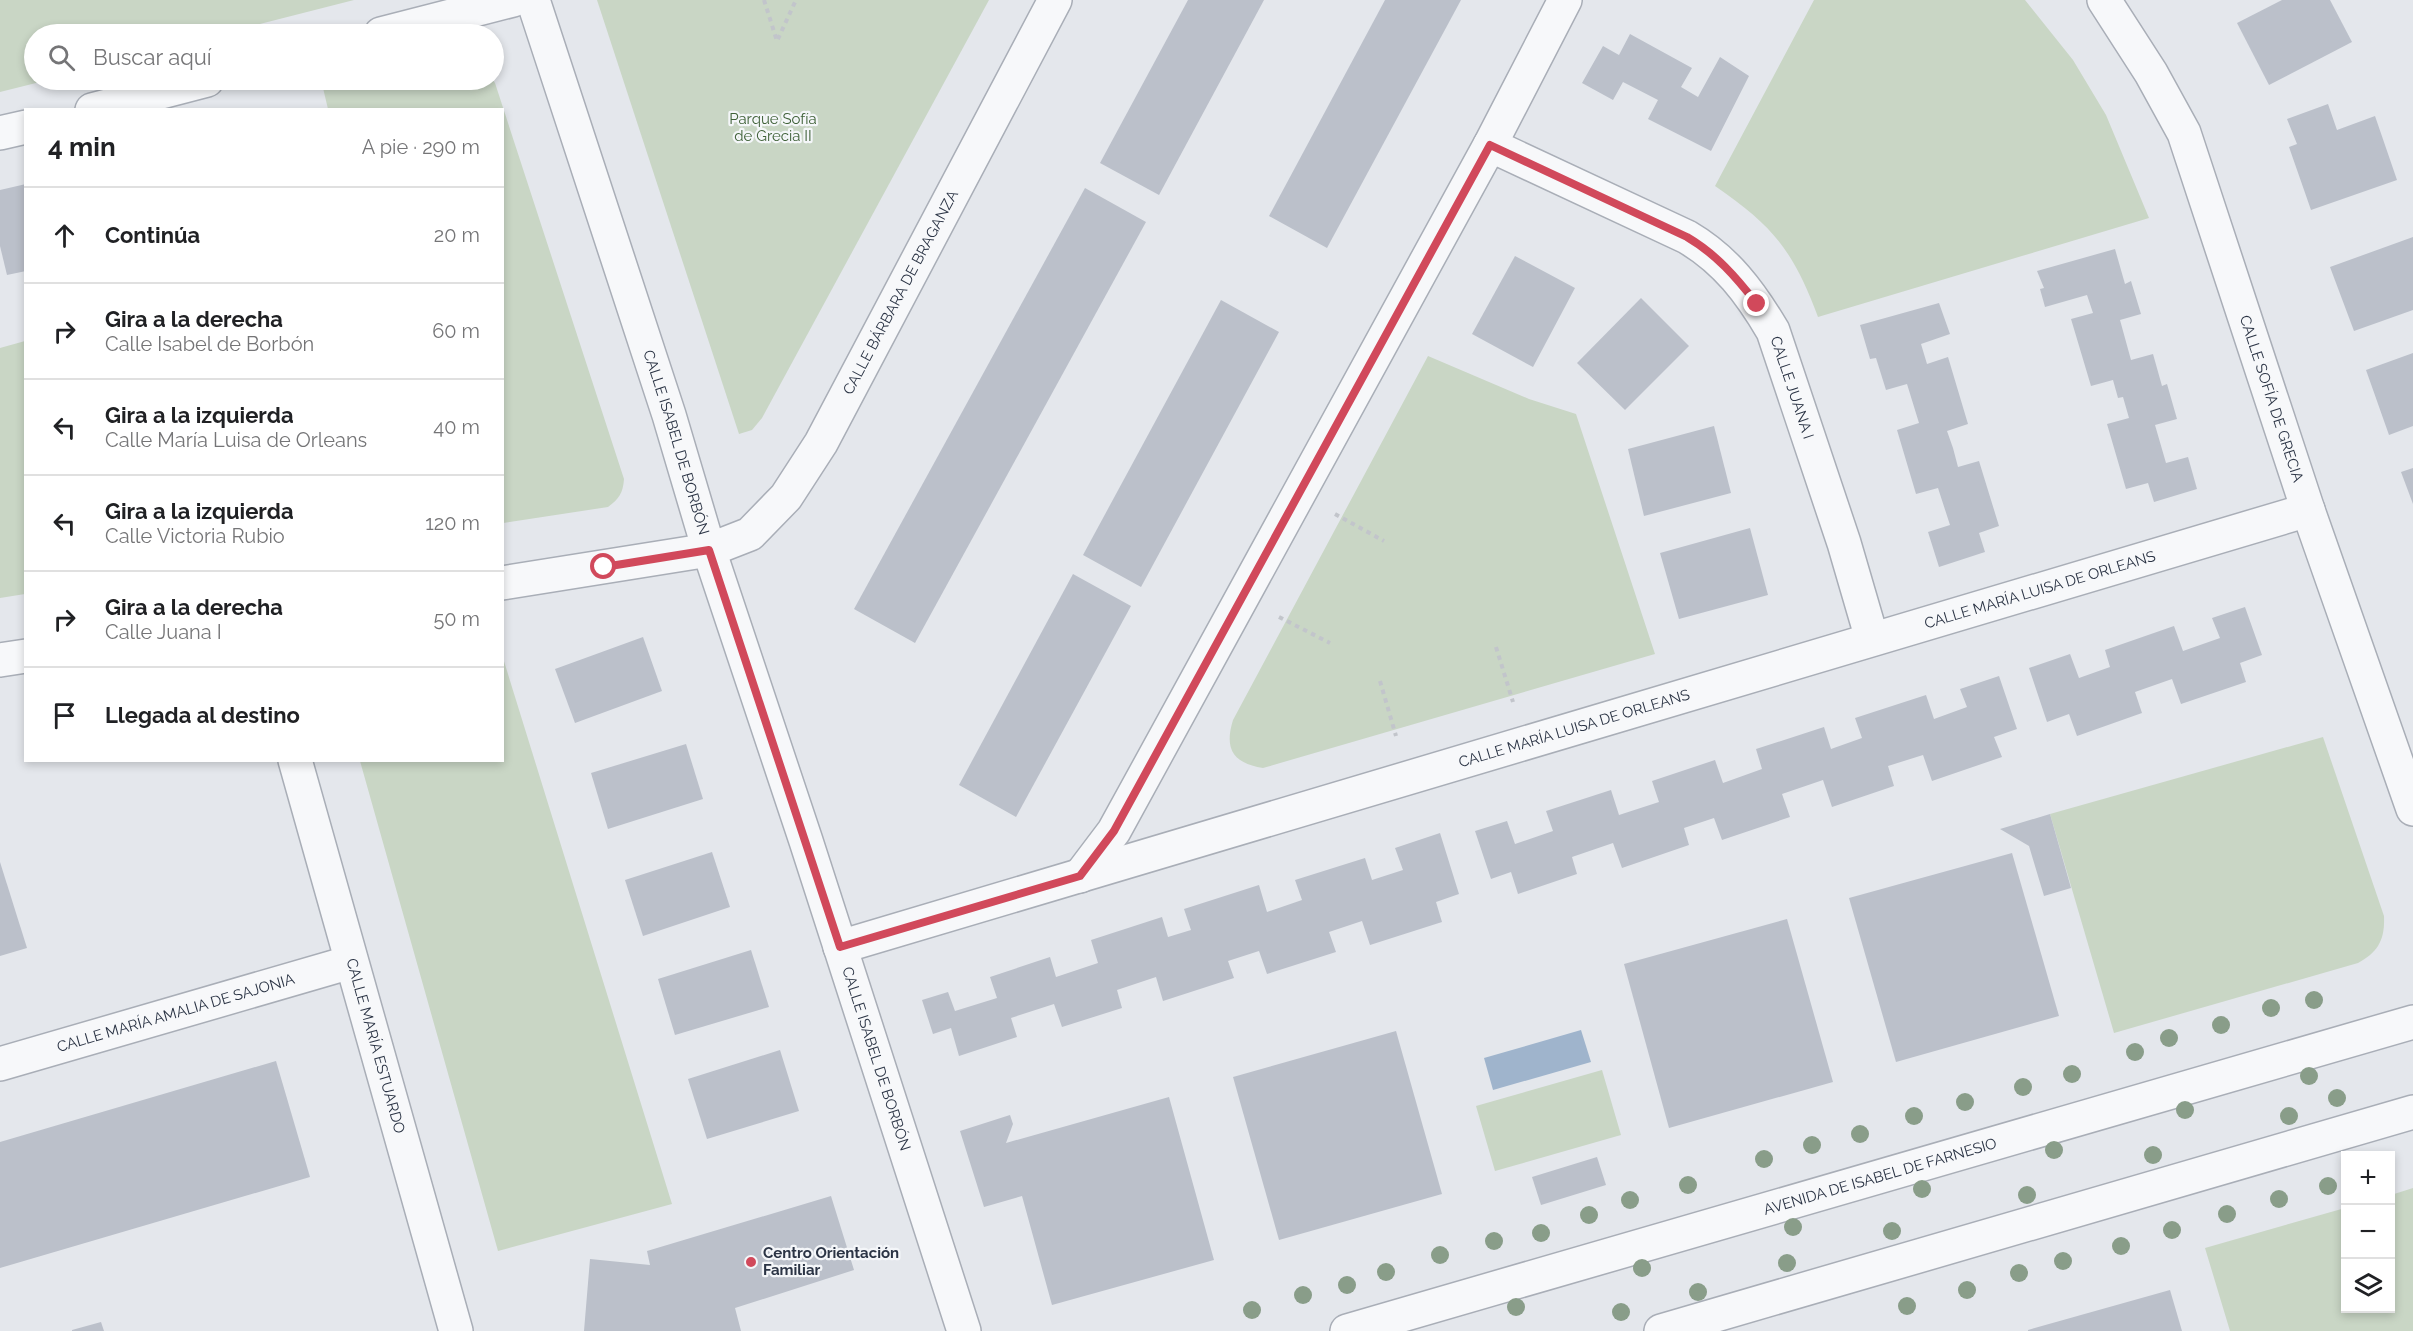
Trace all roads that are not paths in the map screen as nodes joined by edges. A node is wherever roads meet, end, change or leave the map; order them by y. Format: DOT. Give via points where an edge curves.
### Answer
graph roads {
  1 [pos="513,0"];
  2 [pos="533,0"];
  3 [pos="1055,0"];
  4 [pos="1565,0"];
  5 [pos="2104,0"];
  6 [pos="420,24"];
  7 [pos="169,90"];
  8 [pos="100,108"];
  9 [pos="24,127"];
  10 [pos="0,133"];
  11 [pos="1490,145"];
  12 [pos="2308,510"];
  13 [pos="709,550"];
  14 [pos="504,583"];
  15 [pos="1872,639"];
  16 [pos="24,656"];
  17 [pos="0,660"];
  18 [pos="296,762"];
  19 [pos="2413,809"];
  20 [pos="1080,876"];
  21 [pos="840,947"];
  22 [pos="351,962"];
  23 [pos="2413,1022"];
  24 [pos="0,1064"];
  25 [pos="2413,1112"];
  26 [pos="456,1331"];
  27 [pos="964,1331"];
  28 [pos="1347,1331"];
  29 [pos="1661,1331"];
  1 -- 6 [label="street"];
  2 -- 13 [label="street, CALLE ISABEL DE BORBÓN" via="669,415"];
  3 -- 13 [label="street, CALLE BÁRBARA DE BRAGANZA" via="821,443 786,497 750,534"];
  4 -- 11 [label="street"];
  5 -- 12 [label="street, CALLE SOFÍA DE GRECIA" via="2184,133"];
  7 -- 8 [label="street"];
  9 -- 10 [label="street"];
  11 -- 15 [label="street, CALLE JUANA I" via="1687,237 1708,249 1740,281 1773,331"];
  11 -- 20 [label="street" via="1114,831"];
  12 -- 15 [label="street, CALLE MARÍA LUISA DE ORLEANS"];
  12 -- 19 [label="street, CALLE SOFÍA DE GRECIA"];
  13 -- 14 [label="street, CALLE BÁRBARA DE BRAGANZA"];
  13 -- 21 [label="street, CALLE ISABEL DE BORBÓN"];
  15 -- 20 [label="street, CALLE MARÍA LUISA DE ORLEANS"];
  16 -- 17 [label="street"];
  18 -- 22 [label="street, CALLE MARÍA ESTUARDO"];
  20 -- 21 [label="street, CALLE MARÍA LUISA DE ORLEANS"];
  21 -- 27 [label="street, CALLE ISABEL DE BORBÓN"];
  22 -- 24 [label="street, CALLE MARÍA AMALIA DE SAJONIA"];
  22 -- 26 [label="street, CALLE MARÍA ESTUARDO"];
  23 -- 28 [label="street, AVENIDA DE ISABEL DE FARNESIO"];
  25 -- 29 [label="street"];
}
